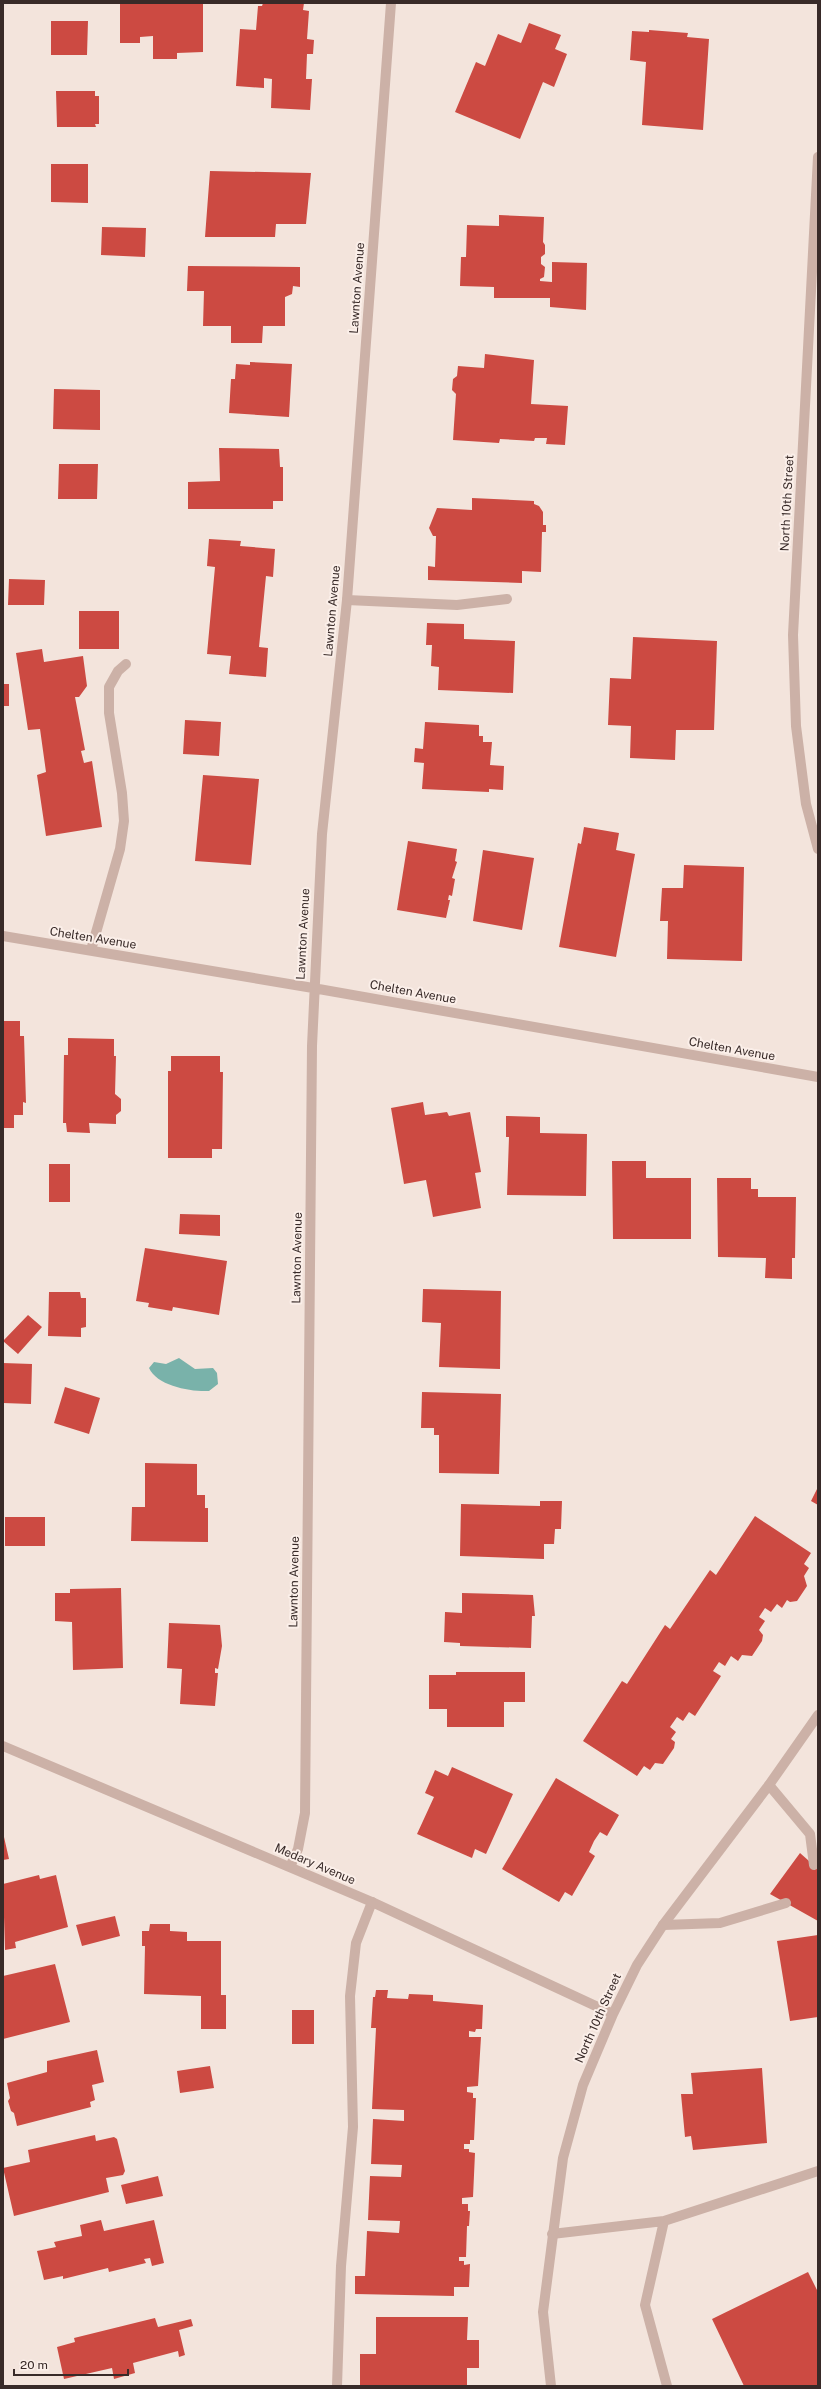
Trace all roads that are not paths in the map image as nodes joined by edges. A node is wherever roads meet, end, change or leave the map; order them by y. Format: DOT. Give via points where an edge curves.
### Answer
graph roads {
  1 [pos="390,3"];
  2 [pos="818,157"];
  3 [pos="507,599"];
  4 [pos="347,600"];
  5 [pos="126,664"];
  6 [pos="818,849"];
  7 [pos="3,936"];
  8 [pos="91,950"];
  9 [pos="313,988"];
  10 [pos="818,1077"];
  11 [pos="818,1715"];
  12 [pos="3,1746"];
  13 [pos="769,1785"];
  14 [pos="814,1865"];
  15 [pos="290,1867"];
  16 [pos="372,1902"];
  17 [pos="786,1903"];
  18 [pos="663,1925"];
  19 [pos="613,2014"];
  20 [pos="818,2171"];
  21 [pos="664,2222"];
  22 [pos="552,2234"];
  23 [pos="337,2386"];
  24 [pos="551,2386"];
  25 [pos="668,2386"];
  1 -- 4 [label="street, Lawnton Avenue"];
  2 -- 6 [label="street, North 10th Street" via="793,635 796,726 806,804"];
  3 -- 4 [label="street" via="457,605"];
  4 -- 9 [label="street, Lawnton Avenue" via="322,834"];
  5 -- 8 [label="street" via="118,671 109,688 109,713 124,821 120,849"];
  7 -- 8 [label="street, Chelten Avenue"];
  8 -- 9 [label="street, Chelten Avenue"];
  9 -- 10 [label="street, Chelten Avenue"];
  9 -- 15 [label="street, Lawnton Avenue" via="305,1813 298,1849"];
  11 -- 13 [label="street, North 10th Street"];
  12 -- 15 [label="street, Medary Avenue"];
  13 -- 14 [label="street" via="810,1834"];
  13 -- 18 [label="street, North 10th Street"];
  15 -- 16 [label="street, Medary Avenue"];
  16 -- 19 [label="street, Medary Avenue"];
  16 -- 23 [label="street" via="356,1943 350,1996 353,2127 341,2266"];
  17 -- 18 [label="street" via="720,1923"];
  18 -- 19 [label="street, North 10th Street" via="637,1965"];
  19 -- 22 [label="street, North 10th Street" via="583,2085 563,2158"];
  20 -- 21 [label="street"];
  21 -- 22 [label="street"];
  21 -- 25 [label="street" via="645,2305"];
  22 -- 24 [label="street, North 10th Street" via="543,2312"];
}
